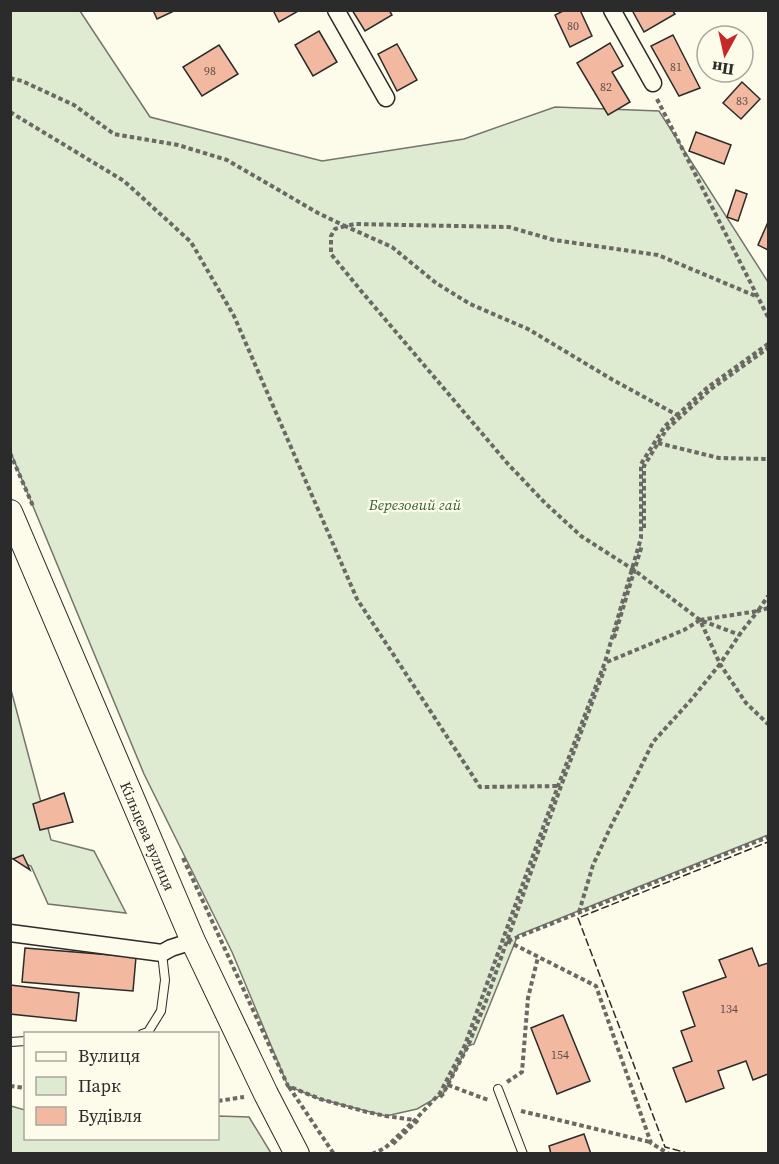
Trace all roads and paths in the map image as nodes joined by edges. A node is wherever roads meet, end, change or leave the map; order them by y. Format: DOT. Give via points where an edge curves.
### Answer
graph roads {
  1 [pos="336,10"];
  2 [pos="612,10"];
  3 [pos="10,78"];
  4 [pos="653,83"];
  5 [pos="386,98"];
  6 [pos="10,112"];
  7 [pos="345,226"];
  8 [pos="758,297"];
  9 [pos="768,317"];
  10 [pos="768,346"];
  11 [pos="679,416"];
  12 [pos="658,443"];
  13 [pos="10,453"];
  14 [pos="768,459"];
  15 [pos="22,510"];
  16 [pos="633,569"];
  17 [pos="768,596"];
  18 [pos="768,608"];
  19 [pos="758,612"];
  20 [pos="700,620"];
  21 [pos="740,635"];
  22 [pos="607,663"];
  23 [pos="720,663"];
  24 [pos="768,724"];
  25 [pos="559,786"];
  26 [pos="768,837"];
  27 [pos="179,849"];
  28 [pos="579,912"];
  29 [pos="10,933"];
  30 [pos="193,940"];
  31 [pos="507,941"];
  32 [pos="162,952"];
  33 [pos="538,957"];
  34 [pos="148,1032"];
  35 [pos="447,1085"];
  36 [pos="288,1086"];
  37 [pos="498,1089"];
  38 [pos="505,1107"];
  39 [pos="416,1120"];
  40 [pos="651,1143"];
  41 [pos="297,1154"];
  42 [pos="334,1154"];
  43 [pos="372,1154"];
  44 [pos="377,1154"];
  45 [pos="523,1154"];
  46 [pos="669,1154"];
  1 -- 5 [label="street"];
  2 -- 4 [label="street"];
  3 -- 7 [label="path" via="74,105 114,134 178,145 227,160"];
  4 -- 8 [label="path" via="651,88"];
  6 -- 25 [label="path" via="124,181 191,242 234,316 357,599 480,787"];
  7 -- 8 [label="path" via="509,227 554,240 658,255"];
  7 -- 11 [label="path" via="392,247 436,283 470,304 528,329"];
  7 -- 16 [label="path" via="335,229 331,236 331,254 362,292 545,503 581,536"];
  8 -- 9 [label="path"];
  10 -- 11 [label="path"];
  11 -- 12 [label="path"];
  11 -- 16 [label="path" via="665,426 641,464 641,537"];
  12 -- 14 [label="path" via="718,458"];
  12 -- 16 [label="path" via="644,466 644,538"];
  13 -- 15 [label="path"];
  15 -- 30 [label="main road, Кільцева вулиця"];
  16 -- 20 [label="path"];
  16 -- 22 [label="path"];
  16 -- 25 [label="path" via="605,662"];
  17 -- 19 [label="path"];
  18 -- 19 [label="path"];
  19 -- 20 [label="path"];
  19 -- 21 [label="path"];
  20 -- 21 [label="path"];
  20 -- 22 [label="path"];
  20 -- 23 [label="path"];
  21 -- 23 [label="path"];
  22 -- 25 [label="path"];
  23 -- 24 [label="path" via="746,703"];
  23 -- 28 [label="path" via="653,741 593,865"];
  25 -- 31 [label="path"];
  25 -- 39 [label="path" via="465,1045 440,1093"];
  26 -- 28 [label="path"];
  27 -- 36 [label="path"];
  28 -- 31 [label="path"];
  29 -- 32 [label="street"];
  30 -- 32 [label="street"];
  30 -- 41 [label="main road, Кільцева вулиця"];
  31 -- 33 [label="path"];
  31 -- 35 [label="path" via="468,1046"];
  32 -- 34 [label="lane" via="165,980 161,1011"];
  33 -- 37 [label="path" via="528,998 522,1071"];
  33 -- 40 [label="path" via="596,986"];
  35 -- 38 [label="path"];
  35 -- 39 [label="path"];
  36 -- 39 [label="path" via="367,1112"];
  36 -- 42 [label="path"];
  37 -- 38 [label="lane"];
  38 -- 40 [label="path"];
  38 -- 45 [label="lane"];
  39 -- 43 [label="path" via="385,1148"];
  39 -- 44 [label="path"];
  40 -- 46 [label="path"];
}
